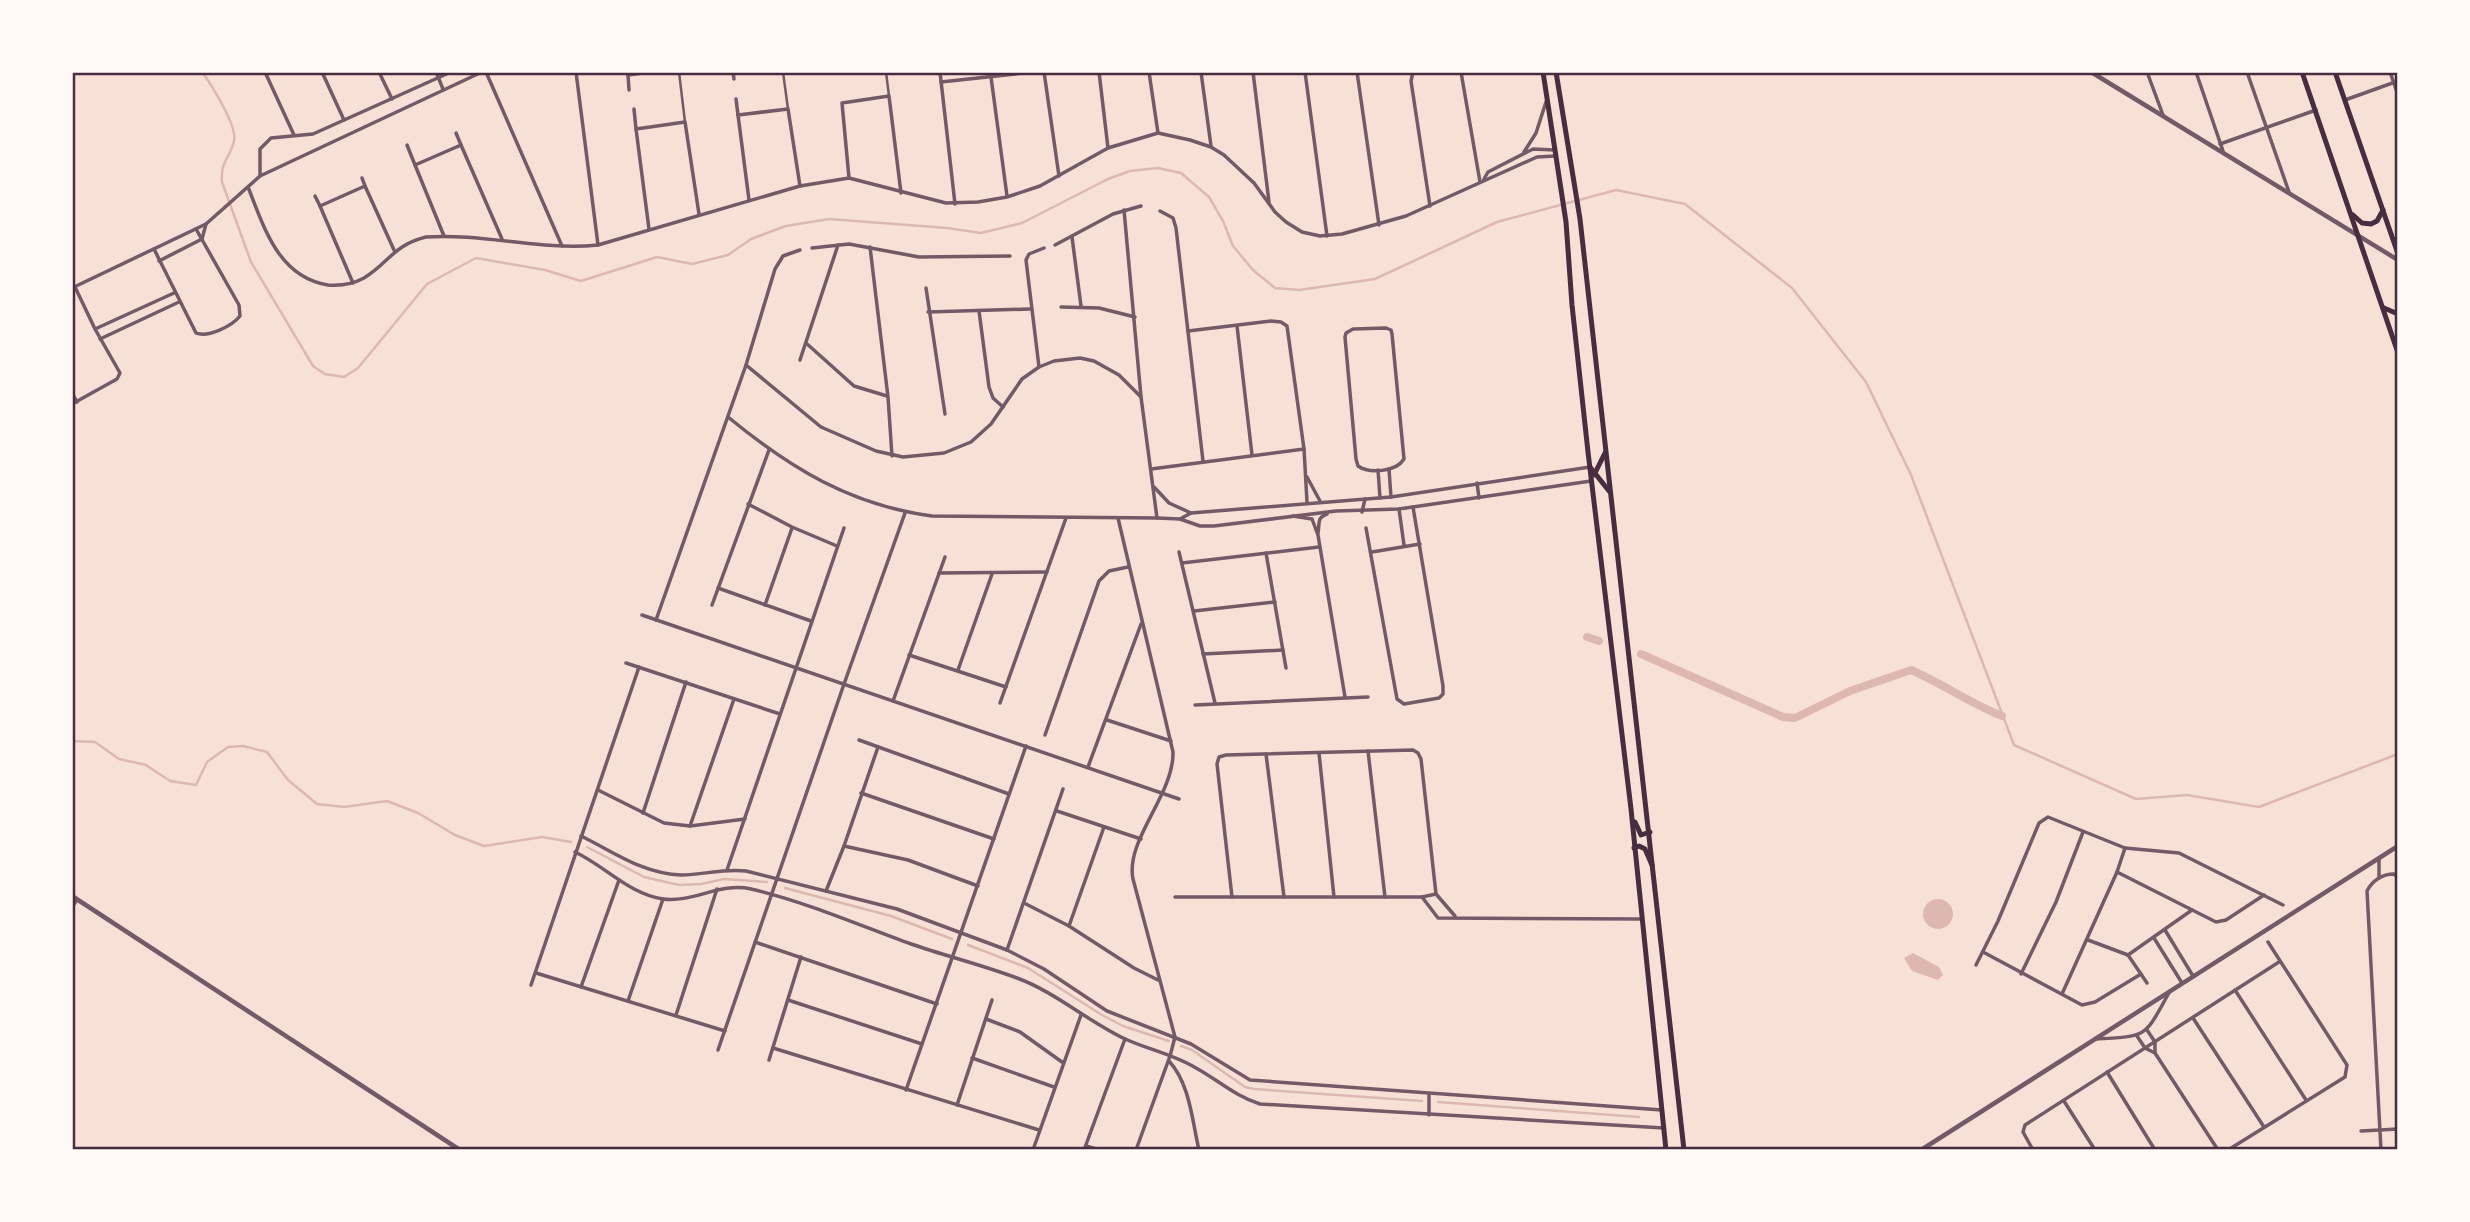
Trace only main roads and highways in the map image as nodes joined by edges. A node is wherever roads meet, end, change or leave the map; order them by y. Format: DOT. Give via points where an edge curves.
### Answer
graph roads {
  1 [pos="1543,72"];
  2 [pos="1556,72"];
  3 [pos="2302,72"];
  4 [pos="2335,72"];
  5 [pos="2383,210"];
  6 [pos="2351,213"];
  7 [pos="2398,254"];
  8 [pos="2384,308"];
  9 [pos="2398,314"];
  10 [pos="2398,353"];
  11 [pos="1605,448"];
  12 [pos="1590,467"];
  13 [pos="1595,473"];
  14 [pos="1591,481"];
  15 [pos="1611,497"];
  16 [pos="1631,808"];
  17 [pos="1650,832"];
  18 [pos="1634,848"];
  19 [pos="1654,871"];
  20 [pos="1666,1150"];
  21 [pos="1684,1150"];
  1 -- 12 [label="main road" via="1566,222"];
  2 -- 11 [label="main road" via="1580,219"];
  3 -- 6 [label="main road"];
  4 -- 5 [label="main road"];
  5 -- 6 [label="main road" via="2377,221 2368,225"];
  5 -- 7 [label="main road"];
  6 -- 8 [label="main road"];
  8 -- 9 [label="main road"];
  8 -- 10 [label="main road"];
  11 -- 13 [label="main road"];
  11 -- 15 [label="main road"];
  12 -- 13 [label="main road"];
  12 -- 14 [label="main road"];
  13 -- 14 [label="main road"];
  13 -- 15 [label="main road"];
  14 -- 16 [label="main road"];
  15 -- 17 [label="main road"];
  16 -- 17 [label="main road" via="1639,834"];
  16 -- 18 [label="main road"];
  17 -- 19 [label="main road"];
  18 -- 19 [label="main road" via="1645,849"];
  18 -- 20 [label="main road"];
  19 -- 21 [label="main road"];
}
